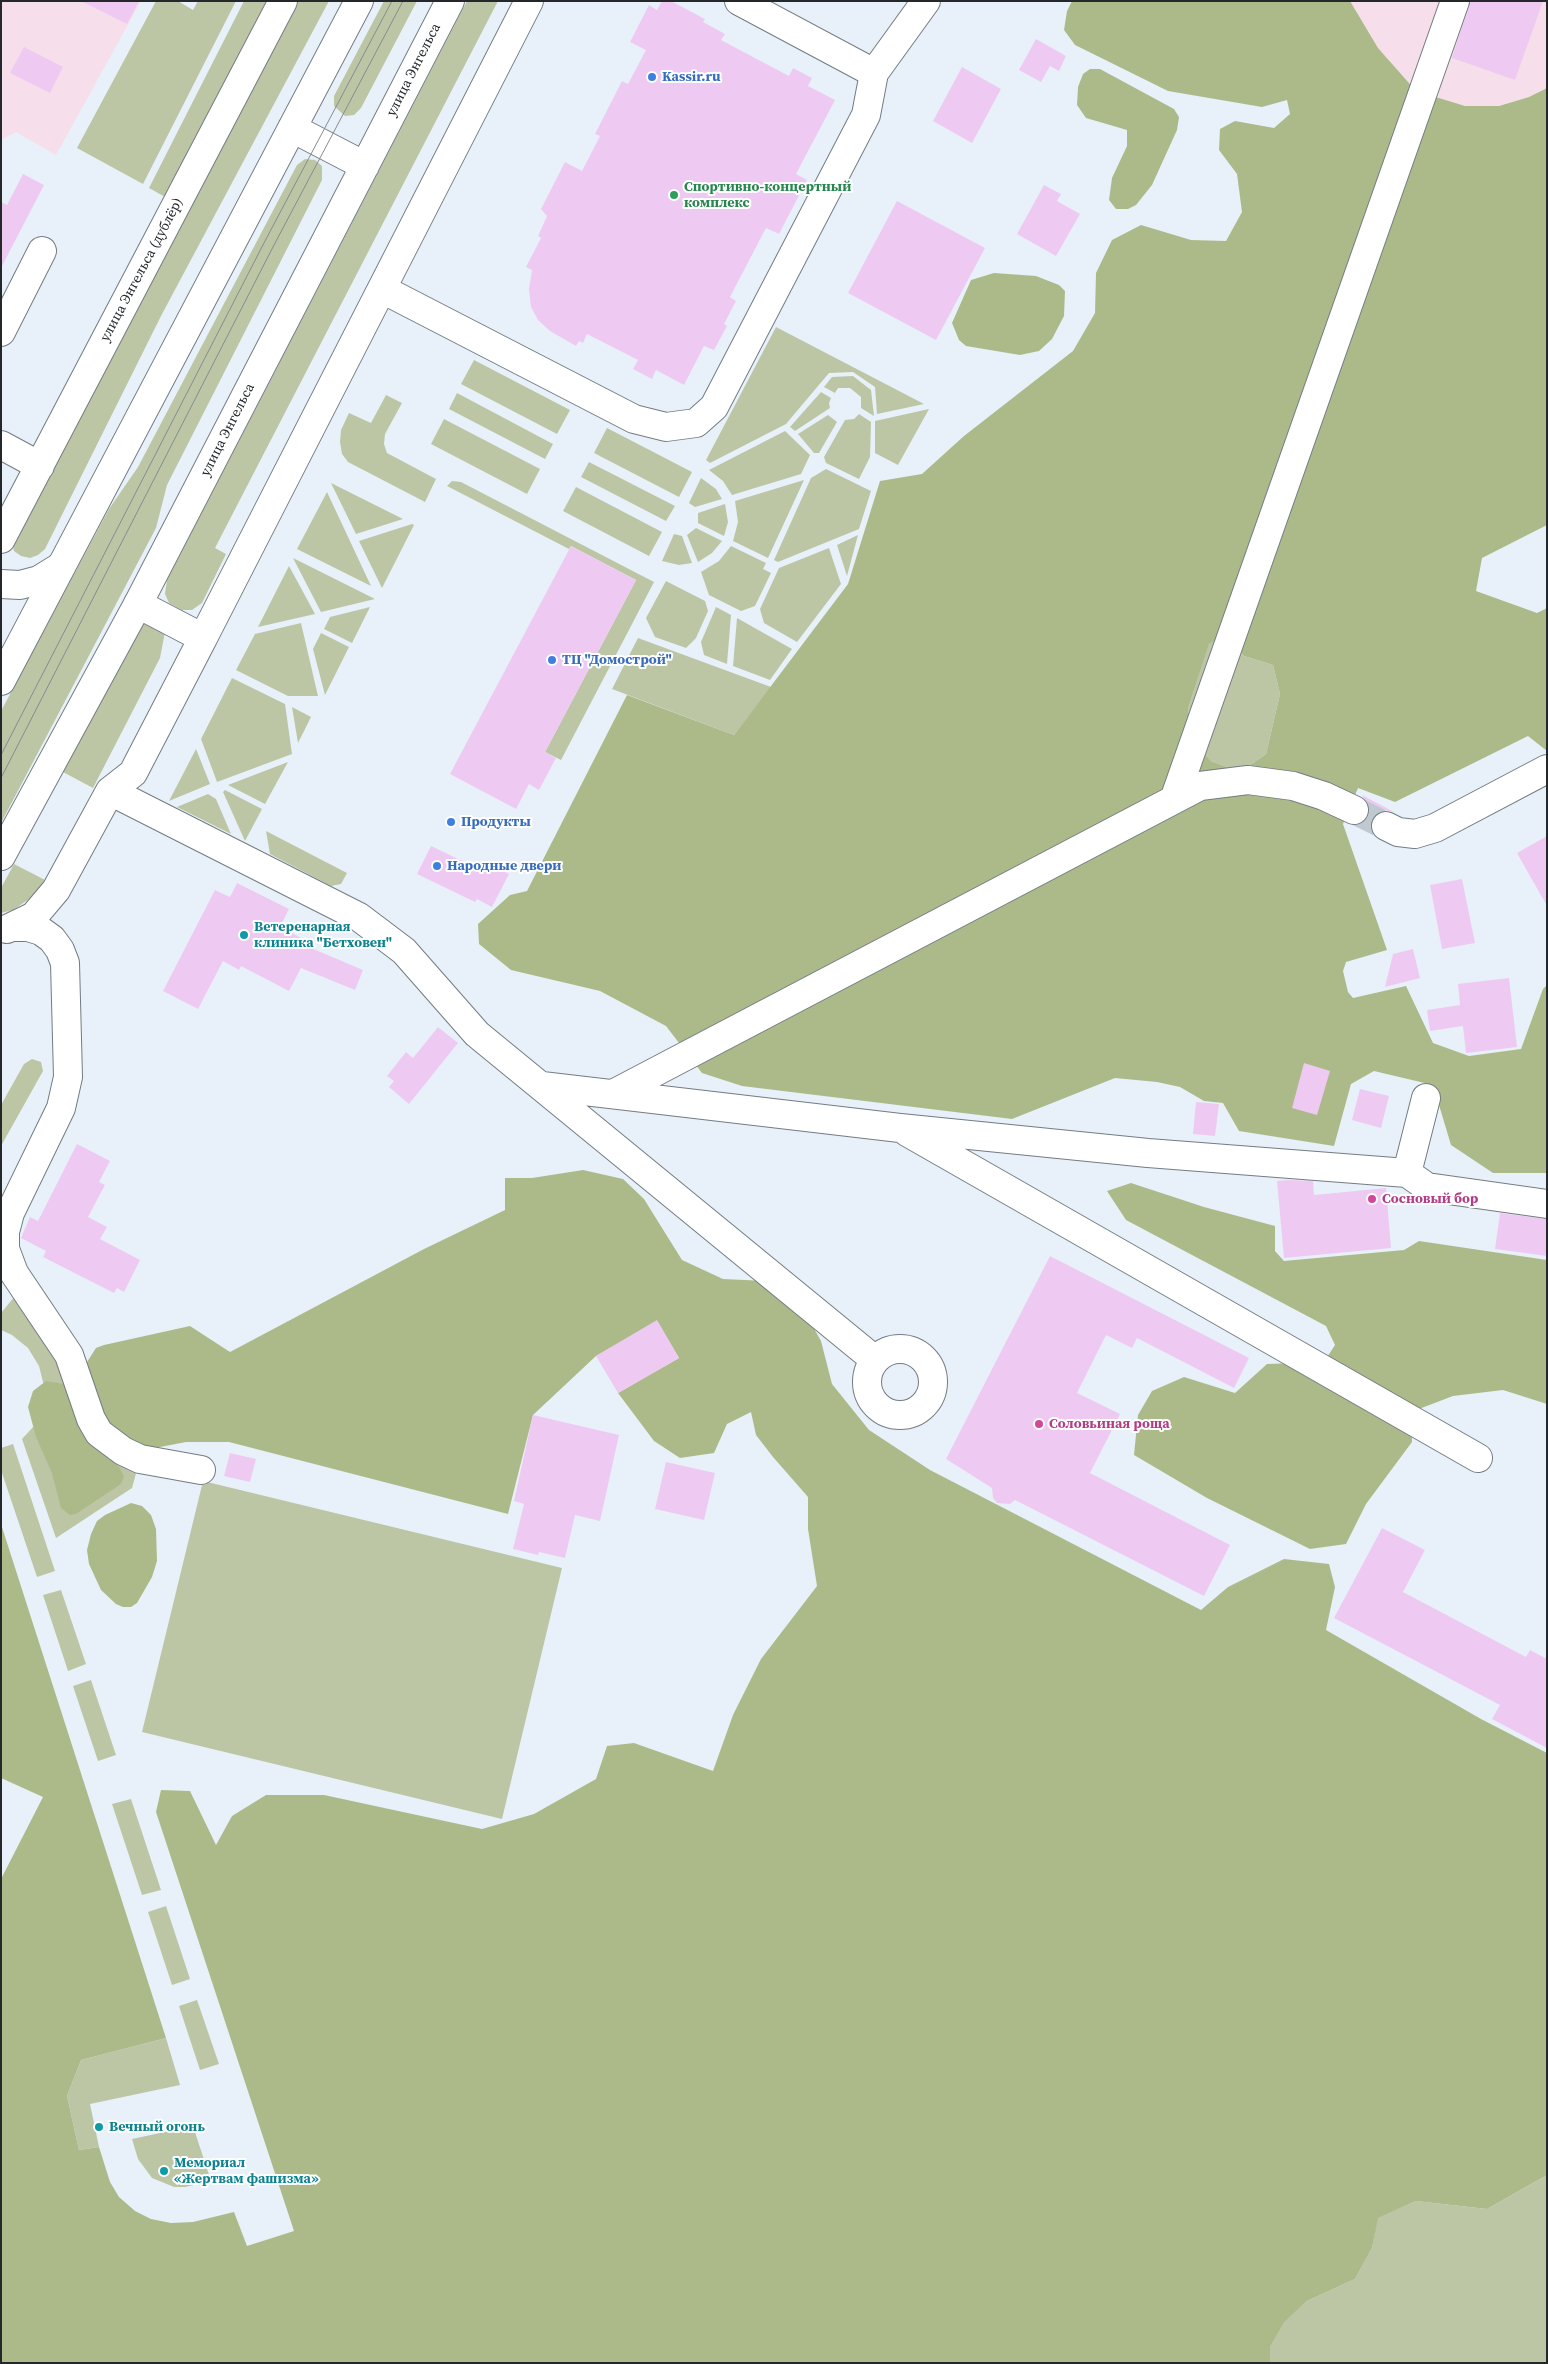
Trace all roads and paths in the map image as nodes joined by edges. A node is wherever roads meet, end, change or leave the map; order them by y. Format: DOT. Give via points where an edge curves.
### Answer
graph roads {
  1 [pos="283,1"];
  2 [pos="359,1"];
  3 [pos="450,1"];
  4 [pos="529,1"];
  5 [pos="739,1"];
  6 [pos="926,1"];
  7 [pos="1455,1"];
  8 [pos="874,73"];
  9 [pos="292,128"];
  10 [pos="365,166"];
  11 [pos="42,251"];
  12 [pos="382,289"];
  13 [pos="1,332"];
  14 [pos="1,445"];
  15 [pos="40,466"];
  16 [pos="1,539"];
  17 [pos="60,567"];
  18 [pos="1,584"];
  19 [pos="138,604"];
  20 [pos="203,638"];
  21 [pos="1,681"];
  22 [pos="1547,769"];
  23 [pos="110,791"];
  24 [pos="1175,797"];
  25 [pos="1354,810"];
  26 [pos="1386,826"];
  27 [pos="1,856"];
  28 [pos="8,929"];
  29 [pos="542,1086"];
  30 [pos="615,1093"];
  31 [pos="1426,1098"];
  32 [pos="900,1128"];
  33 [pos="1408,1173"];
  34 [pos="1547,1204"];
  35 [pos="875,1360"];
  36 [pos="1478,1458"];
  37 [pos="201,1470"];
  1 -- 15 [label="main road, улица Энгельса (дублёр)"];
  2 -- 9 [label="main road"];
  3 -- 10 [label="main road, улица Энгельса"];
  4 -- 12 [label="main road"];
  5 -- 8 [label="main road"];
  6 -- 8 [label="main road"];
  7 -- 24 [label="main road"];
  8 -- 12 [label="main road" via="866,115 714,407 696,423 666,427 634,419"];
  9 -- 10 [label="main road"];
  9 -- 17 [label="main road"];
  10 -- 19 [label="main road, улица Энгельса"];
  11 -- 13 [label="main road"];
  12 -- 20 [label="main road"];
  14 -- 15 [label="main road"];
  15 -- 16 [label="main road, улица Энгельса (дублёр)"];
  17 -- 18 [label="main road" via="29,583"];
  17 -- 21 [label="main road"];
  19 -- 20 [label="main road"];
  19 -- 27 [label="main road, улица Энгельса"];
  20 -- 23 [label="main road" via="133,772"];
  22 -- 26 [label="main road" via="1436,828 1415,834 1398,832"];
  23 -- 28 [label="main road" via="56,890 34,916"];
  23 -- 29 [label="main road" via="359,917 404,952 477,1034"];
  24 -- 25 [label="main road" via="1200,786 1248,780 1293,786"];
  24 -- 30 [label="main road"];
  28 -- 37 [label="main road" via="28,927 41,931 60,950 65,963 68,1077 61,1108 10,1213 5,1249 14,1274 69,1355 90,1420 99,1433 140,1459"];
  29 -- 30 [label="main road"];
  29 -- 35 [label="main road"];
  30 -- 32 [label="main road"];
  31 -- 33 [label="main road"];
  32 -- 33 [label="main road" via="1148,1153"];
  32 -- 36 [label="main road"];
  33 -- 34 [label="main road" via="1427,1187"];
}
